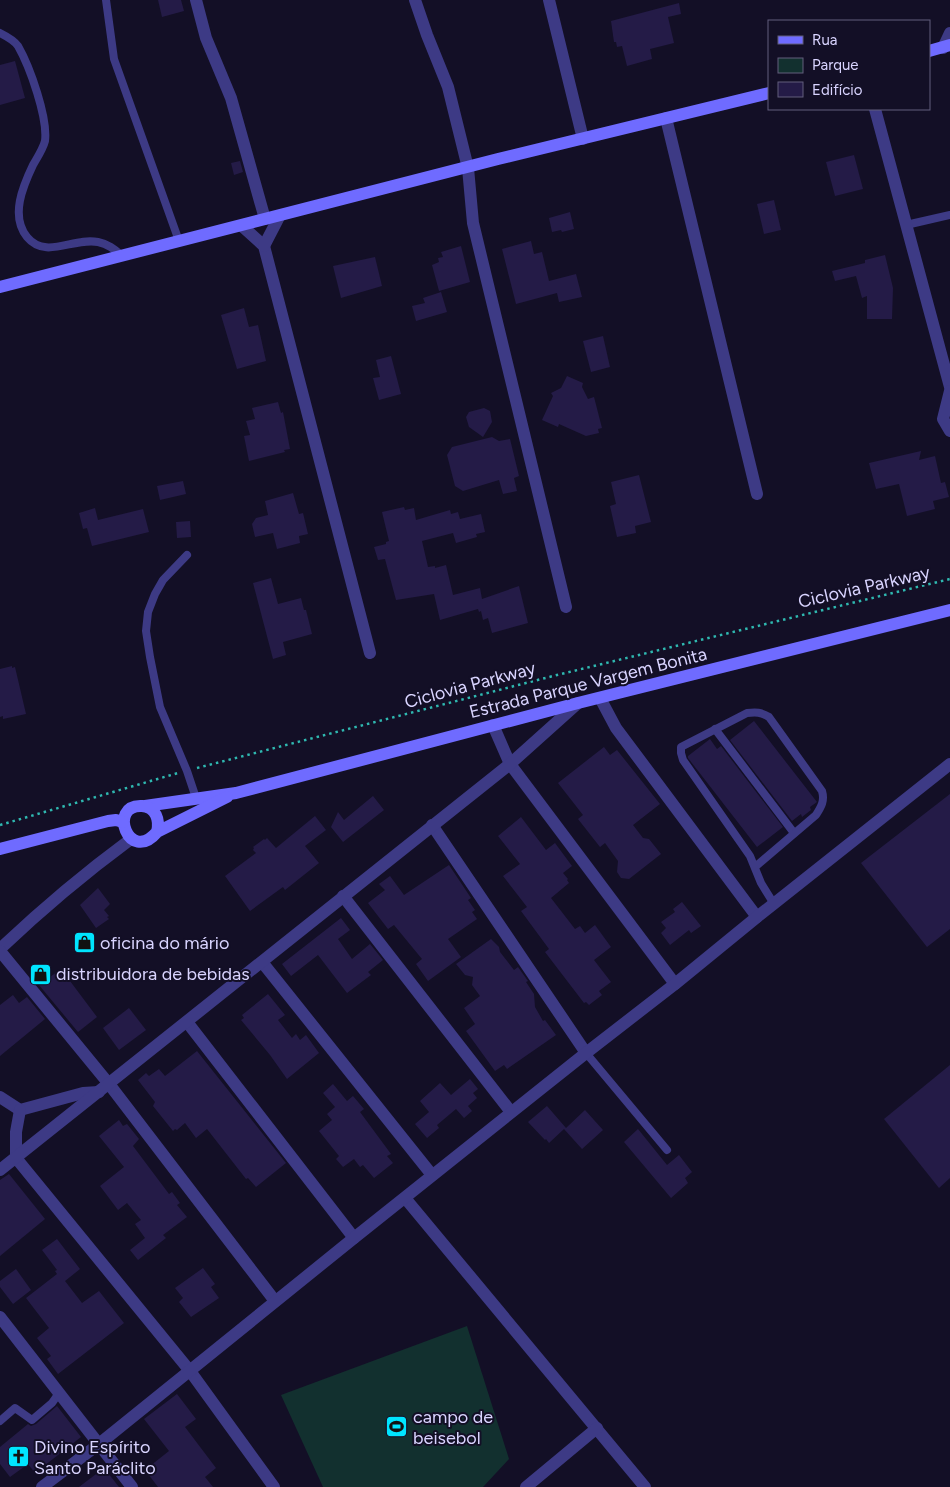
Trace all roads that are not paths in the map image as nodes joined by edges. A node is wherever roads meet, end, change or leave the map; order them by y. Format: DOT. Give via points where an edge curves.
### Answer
graph roads {
  1 [pos="106,0"];
  2 [pos="196,0"];
  3 [pos="416,0"];
  4 [pos="549,0"];
  5 [pos="0,33"];
  6 [pos="950,33"];
  7 [pos="946,46"];
  8 [pos="930,51"];
  9 [pos="768,93"];
  10 [pos="876,110"];
  11 [pos="666,118"];
  12 [pos="583,138"];
  13 [pos="468,168"];
  14 [pos="950,215"];
  15 [pos="279,216"];
  16 [pos="265,220"];
  17 [pos="906,224"];
  18 [pos="242,226"];
  19 [pos="178,241"];
  20 [pos="264,246"];
  21 [pos="121,255"];
  22 [pos="0,287"];
  23 [pos="950,387"];
  24 [pos="950,391"];
  25 [pos="950,431"];
  26 [pos="757,494"];
  27 [pos="187,556"];
  28 [pos="566,607"];
  29 [pos="950,610"];
  30 [pos="370,654"];
  31 [pos="600,698"];
  32 [pos="578,703"];
  33 [pos="494,725"];
  34 [pos="715,729"];
  35 [pos="510,764"];
  36 [pos="950,764"];
  37 [pos="236,793"];
  38 [pos="196,798"];
  39 [pos="145,806"];
  40 [pos="123,822"];
  41 [pos="432,825"];
  42 [pos="156,832"];
  43 [pos="794,833"];
  44 [pos="131,838"];
  45 [pos="0,849"];
  46 [pos="755,867"];
  47 [pos="343,896"];
  48 [pos="774,904"];
  49 [pos="757,917"];
  50 [pos="0,950"];
  51 [pos="262,962"];
  52 [pos="675,984"];
  53 [pos="187,1022"];
  54 [pos="586,1053"];
  55 [pos="104,1088"];
  56 [pos="0,1097"];
  57 [pos="20,1110"];
  58 [pos="511,1112"];
  59 [pos="667,1150"];
  60 [pos="16,1158"];
  61 [pos="0,1170"];
  62 [pos="432,1175"];
  63 [pos="405,1198"];
  64 [pos="354,1238"];
  65 [pos="275,1301"];
  66 [pos="0,1317"];
  67 [pos="190,1371"];
  68 [pos="59,1393"];
  69 [pos="0,1421"];
  70 [pos="597,1428"];
  71 [pos="99,1444"];
  72 [pos="42,1487"];
  73 [pos="132,1487"];
  74 [pos="274,1487"];
  75 [pos="526,1487"];
  76 [pos="645,1487"];
  1 -- 19 [label="lane" via="114,59"];
  2 -- 16 [label="street" via="206,38 232,98"];
  3 -- 13 [label="street" via="448,86"];
  4 -- 12 [label="street"];
  5 -- 21 [label="lane" via="17,45 39,96 44,130 45,142 21,195 19,218 22,229 33,243 44,249 98,242 111,246"];
  6 -- 7 [label="street"];
  7 -- 8 [label="street"];
  9 -- 11 [label="street"];
  10 -- 17 [label="street"];
  11 -- 12 [label="street"];
  11 -- 26 [label="street"];
  12 -- 13 [label="street"];
  13 -- 15 [label="street"];
  13 -- 28 [label="street" via="473,223"];
  14 -- 17 [label="lane"];
  15 -- 16 [label="street"];
  15 -- 20 [label="street"];
  16 -- 18 [label="street"];
  17 -- 23 [label="street"];
  18 -- 19 [label="street"];
  18 -- 20 [label="street"];
  19 -- 21 [label="street"];
  20 -- 30 [label="street"];
  21 -- 22 [label="street"];
  24 -- 25 [label="street" via="943,418"];
  27 -- 38 [label="lane" via="163,580 155,594 148,612 146,631 160,706"];
  29 -- 31 [label="street, Estrada Parque Vargem Bonita"];
  31 -- 32 [label="street, Estrada Parque Vargem Bonita"];
  31 -- 49 [label="street" via="616,728"];
  32 -- 33 [label="street, Estrada Parque Vargem Bonita"];
  32 -- 35 [label="street"];
  33 -- 35 [label="street"];
  33 -- 37 [label="street, Estrada Parque Vargem Bonita"];
  34 -- 43 [label="lane"];
  34 -- 43 [label="lane" via="747,713 762,713 769,717 824,798 816,815"];
  34 -- 46 [label="lane" via="682,747 683,760"];
  35 -- 41 [label="street"];
  35 -- 52 [label="street"];
  36 -- 48 [label="street"];
  37 -- 38 [label="street, Estrada Parque Vargem Bonita"];
  37 -- 42 [label="street, Estrada Parque Vargem Bonita"];
  38 -- 39 [label="street, Estrada Parque Vargem Bonita"];
  39 -- 40 [label="street" via="128,811"];
  39 -- 42 [label="street" via="157,818"];
  40 -- 44 [label="street"];
  40 -- 45 [label="street" via="108,821"];
  41 -- 47 [label="street"];
  41 -- 54 [label="street"];
  42 -- 44 [label="street" via="145,841"];
  43 -- 46 [label="lane"];
  44 -- 50 [label="street" via="49,903"];
  46 -- 48 [label="lane"];
  47 -- 51 [label="street"];
  47 -- 58 [label="street"];
  48 -- 49 [label="street"];
  49 -- 52 [label="street"];
  50 -- 55 [label="street"];
  51 -- 53 [label="street"];
  51 -- 62 [label="street"];
  52 -- 54 [label="street"];
  53 -- 55 [label="street"];
  53 -- 64 [label="street"];
  54 -- 58 [label="street"];
  54 -- 59 [label="lane"];
  55 -- 57 [label="street"];
  55 -- 60 [label="street"];
  55 -- 65 [label="street"];
  56 -- 57 [label="street"];
  57 -- 60 [label="street"];
  58 -- 62 [label="street"];
  60 -- 61 [label="street"];
  60 -- 67 [label="street"];
  62 -- 63 [label="street"];
  63 -- 64 [label="street"];
  63 -- 70 [label="street"];
  64 -- 65 [label="street"];
  65 -- 67 [label="street"];
  66 -- 68 [label="street"];
  67 -- 71 [label="street"];
  67 -- 74 [label="street"];
  68 -- 69 [label="lane" via="32,1420 15,1408"];
  68 -- 71 [label="street"];
  70 -- 75 [label="street"];
  70 -- 76 [label="street"];
  71 -- 72 [label="street"];
  71 -- 73 [label="street"];
}
